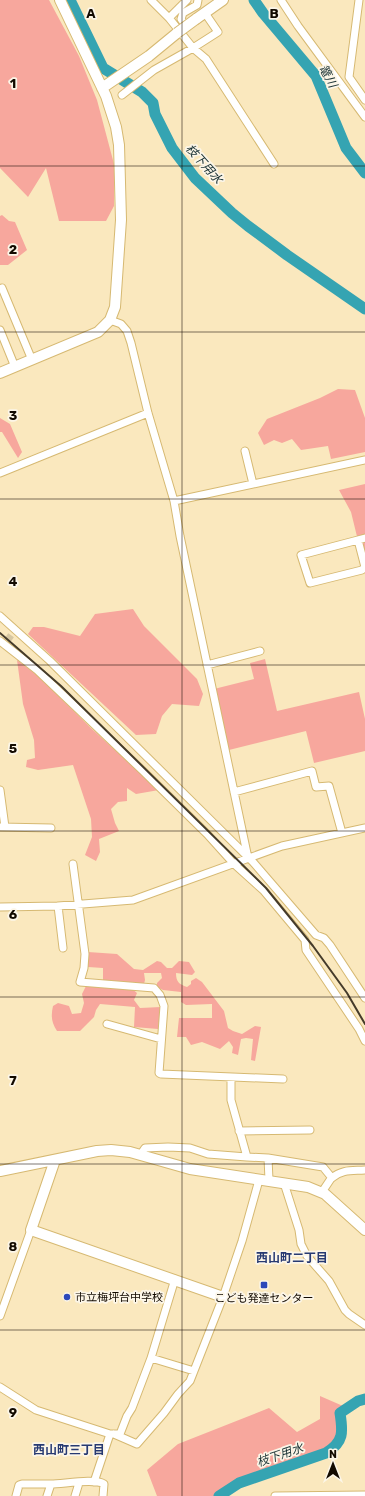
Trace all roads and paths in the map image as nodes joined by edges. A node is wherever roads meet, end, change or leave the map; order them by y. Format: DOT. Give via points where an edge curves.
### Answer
graph roads {
  1 [pos="60,0"];
  2 [pos="151,0"];
  3 [pos="187,0"];
  4 [pos="198,0"];
  5 [pos="223,0"];
  6 [pos="281,0"];
  7 [pos="359,0"];
  8 [pos="205,13"];
  9 [pos="169,18"];
  10 [pos="186,26"];
  11 [pos="193,48"];
  12 [pos="106,85"];
  13 [pos="122,96"];
  14 [pos="365,100"];
  15 [pos="365,117"];
  16 [pos="274,164"];
  17 [pos="2,292"];
  18 [pos="110,320"];
  19 [pos="0,330"];
  20 [pos="32,360"];
  21 [pos="15,367"];
  22 [pos="0,373"];
  23 [pos="148,413"];
  24 [pos="245,451"];
  25 [pos="365,460"];
  26 [pos="0,473"];
  27 [pos="253,484"];
  28 [pos="174,501"];
  29 [pos="362,539"];
  30 [pos="0,616"];
  31 [pos="4,642"];
  32 [pos="260,651"];
  33 [pos="207,665"];
  34 [pos="0,790"];
  35 [pos="234,792"];
  36 [pos="3,827"];
  37 [pos="51,828"];
  38 [pos="365,828"];
  39 [pos="342,833"];
  40 [pos="248,858"];
  41 [pos="73,864"];
  42 [pos="234,864"];
  43 [pos="78,905"];
  44 [pos="58,906"];
  45 [pos="0,907"];
  46 [pos="63,948"];
  47 [pos="365,998"];
  48 [pos="107,1024"];
  49 [pos="162,1039"];
  50 [pos="365,1041"];
  51 [pos="231,1078"];
  52 [pos="283,1079"];
  53 [pos="310,1130"];
  54 [pos="239,1131"];
  55 [pos="141,1154"];
  56 [pos="247,1157"];
  57 [pos="268,1158"];
  58 [pos="55,1160"];
  59 [pos="365,1170"];
  60 [pos="0,1171"];
  61 [pos="332,1177"];
  62 [pos="259,1180"];
  63 [pos="269,1180"];
  64 [pos="284,1183"];
  65 [pos="322,1192"];
  66 [pos="31,1230"];
  67 [pos="365,1230"];
  68 [pos="175,1280"];
  69 [pos="223,1296"];
  70 [pos="1,1308"];
  71 [pos="0,1316"];
  72 [pos="365,1325"];
  73 [pos="151,1358"];
  74 [pos="194,1371"];
  75 [pos="0,1386"];
  76 [pos="112,1434"];
  77 [pos="94,1482"];
  78 [pos="79,1483"];
  79 [pos="51,1484"];
  80 [pos="365,1495"];
  81 [pos="16,1496"];
  82 [pos="47,1496"];
  83 [pos="75,1496"];
  84 [pos="103,1496"];
  85 [pos="275,1496"];
  86 [pos="279,1496"];
  1 -- 12 [label="street"];
  2 -- 9 [label="street"];
  3 -- 9 [label="street"];
  4 -- 10 [label="street" via="197,5 183,13 182,19"];
  5 -- 8 [label="street"];
  6 -- 15 [label="street"];
  7 -- 14 [label="street" via="349,78"];
  8 -- 10 [label="street, bridge"];
  8 -- 11 [label="street" via="218,32"];
  9 -- 11 [label="street"];
  10 -- 12 [label="street, bridge" via="149,56"];
  11 -- 13 [label="street" via="154,70"];
  11 -- 16 [label="street" via="206,59"];
  12 -- 18 [label="street" via="106,96 119,145 121,183 115,308"];
  17 -- 20 [label="street"];
  18 -- 20 [label="street" via="93,335"];
  18 -- 23 [label="street" via="121,324 127,331"];
  19 -- 21 [label="street"];
  20 -- 21 [label="street"];
  21 -- 22 [label="street"];
  23 -- 26 [label="street"];
  23 -- 28 [label="street"];
  24 -- 27 [label="street"];
  25 -- 27 [label="street"];
  27 -- 28 [label="street"];
  28 -- 33 [label="street"];
  29 -- 29 [label="street" via="301,555 310,583 362,570 365,567"];
  30 -- 40 [label="street" via="14,632 56,666"];
  31 -- 42 [label="street" via="143,771"];
  32 -- 33 [label="street"];
  33 -- 35 [label="street"];
  34 -- 36 [label="street"];
  35 -- 39 [label="street" via="312,771 316,787 330,786"];
  35 -- 40 [label="street"];
  36 -- 37 [label="street"];
  38 -- 39 [label="street"];
  39 -- 40 [label="street" via="282,846"];
  40 -- 42 [label="street"];
  40 -- 47 [label="street" via="316,935 324,938 330,945"];
  41 -- 43 [label="street"];
  42 -- 43 [label="street" via="140,898"];
  42 -- 50 [label="street" via="264,891 305,940 306,950"];
  43 -- 44 [label="street"];
  43 -- 49 [label="street" via="85,954 80,982 154,988 164,1006"];
  44 -- 45 [label="street"];
  44 -- 46 [label="street"];
  48 -- 49 [label="street"];
  49 -- 51 [label="street" via="159,1072 161,1074"];
  51 -- 52 [label="street"];
  51 -- 54 [label="street" via="231,1100"];
  53 -- 54 [label="street"];
  54 -- 56 [label="street"];
  55 -- 56 [label="street" via="145,1148 168,1147"];
  55 -- 58 [label="street" via="111,1150"];
  55 -- 62 [label="street" via="190,1169"];
  56 -- 57 [label="street"];
  57 -- 61 [label="street" via="322,1166"];
  57 -- 63 [label="street"];
  58 -- 60 [label="street"];
  58 -- 66 [label="street"];
  59 -- 61 [label="street" via="346,1170"];
  61 -- 65 [label="street"];
  62 -- 63 [label="street"];
  62 -- 69 [label="street"];
  63 -- 64 [label="street"];
  64 -- 65 [label="street"];
  64 -- 72 [label="street" via="301,1244 307,1256 329,1281 349,1314"];
  65 -- 67 [label="street"];
  66 -- 68 [label="street"];
  66 -- 70 [label="street"];
  68 -- 69 [label="street"];
  68 -- 73 [label="street"];
  69 -- 74 [label="street"];
  70 -- 71 [label="street"];
  73 -- 74 [label="street"];
  73 -- 76 [label="street" via="122,1432"];
  74 -- 76 [label="street" via="190,1381 137,1444"];
  75 -- 76 [label="street" via="36,1410"];
  76 -- 77 [label="street"];
  77 -- 78 [label="street"];
  77 -- 84 [label="street" via="104,1484"];
  78 -- 79 [label="street"];
  78 -- 83 [label="street"];
  79 -- 81 [label="street" via="19,1485"];
  79 -- 82 [label="street"];
  80 -- 86 [label="street"];
  85 -- 86 [label="street"];
}
